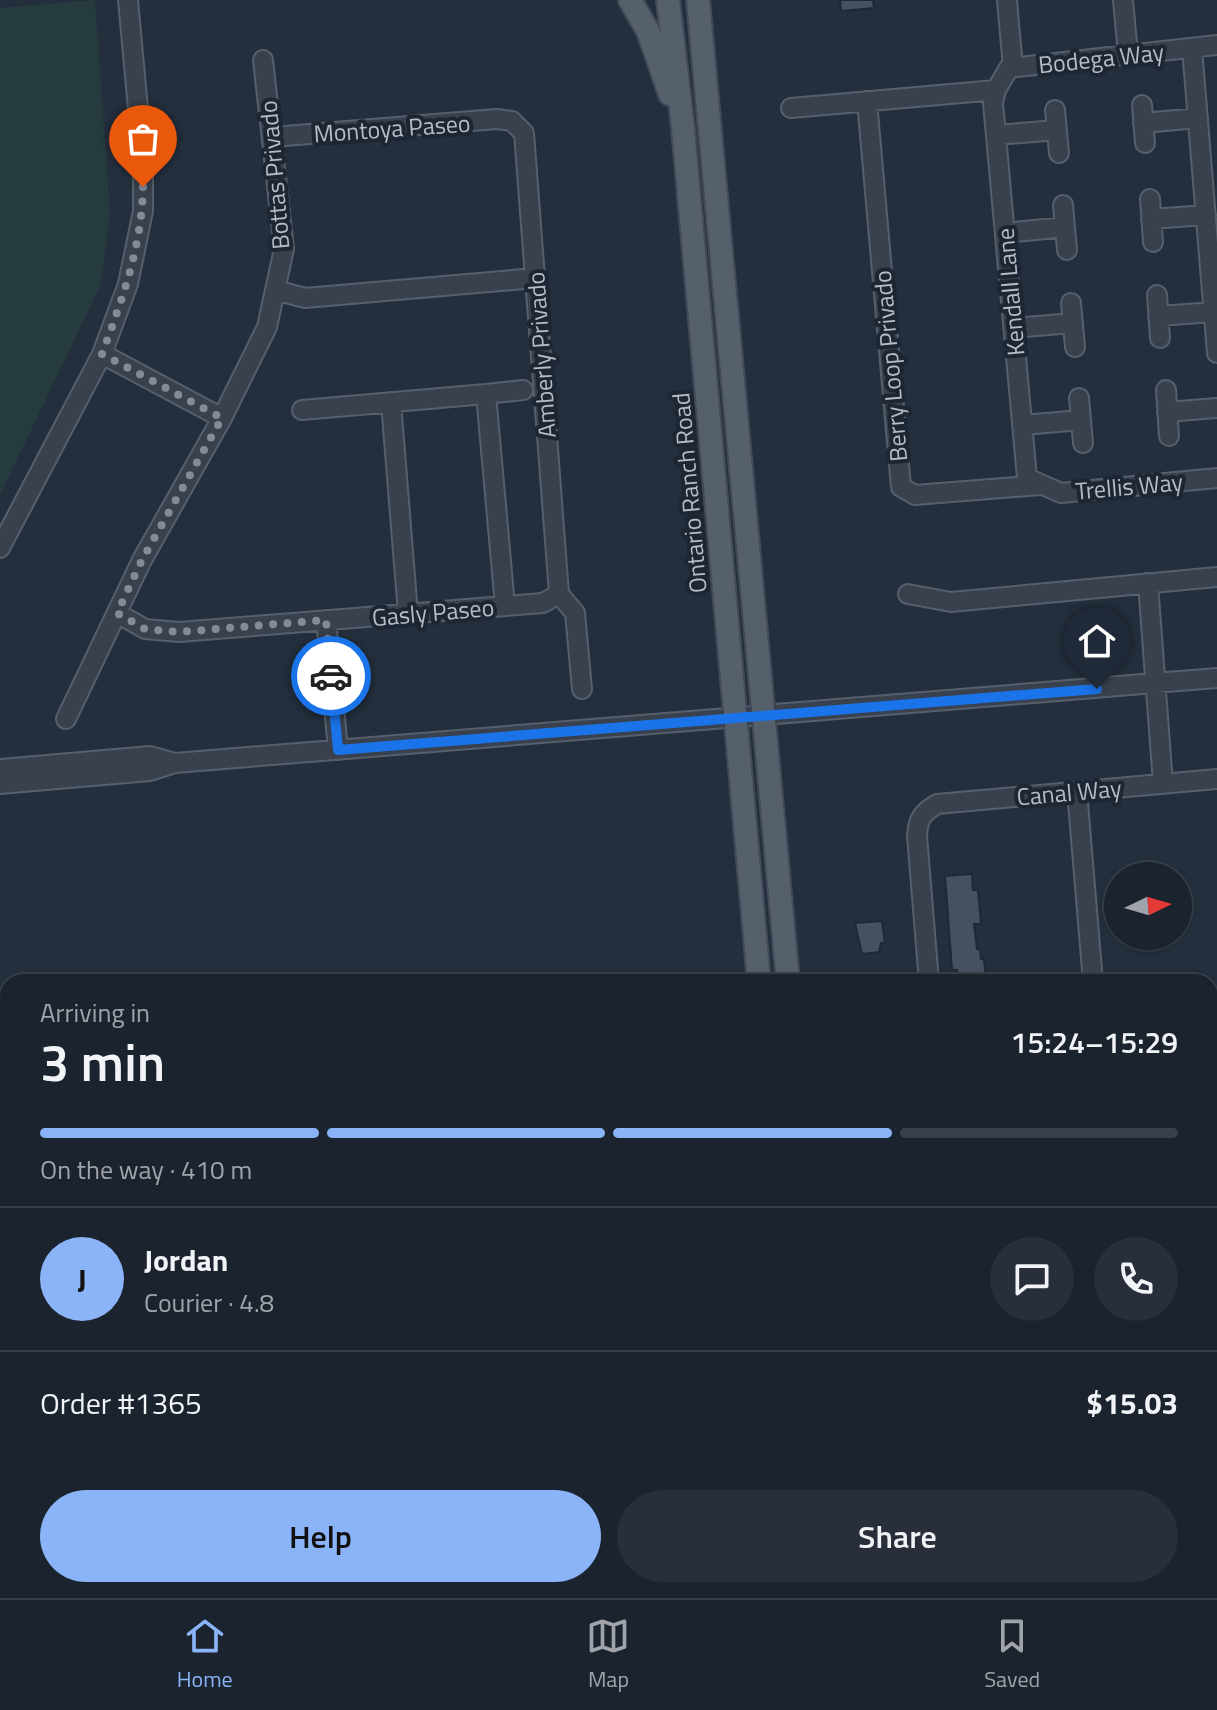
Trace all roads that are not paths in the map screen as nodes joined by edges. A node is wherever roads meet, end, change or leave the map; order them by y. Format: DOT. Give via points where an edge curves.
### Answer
graph roads {
  1 [pos="128,0"];
  2 [pos="630,0"];
  3 [pos="668,0"];
  4 [pos="698,0"];
  5 [pos="1007,0"];
  6 [pos="1123,0"];
  7 [pos="1217,45"];
  8 [pos="1192,48"];
  9 [pos="1128,55"];
  10 [pos="263,60"];
  11 [pos="1013,68"];
  12 [pos="996,90"];
  13 [pos="867,101"];
  14 [pos="791,108"];
  15 [pos="1055,110"];
  16 [pos="1198,118"];
  17 [pos="512,121"];
  18 [pos="683,128"];
  19 [pos="1057,130"];
  20 [pos="996,135"];
  21 [pos="272,137"];
  22 [pos="1145,143"];
  23 [pos="1059,153"];
  24 [pos="1150,199"];
  25 [pos="1063,205"];
  26 [pos="1206,215"];
  27 [pos="1151,219"];
  28 [pos="1065,227"];
  29 [pos="1005,233"];
  30 [pos="1153,242"];
  31 [pos="1067,250"];
  32 [pos="535,278"];
  33 [pos="275,290"];
  34 [pos="1157,295"];
  35 [pos="1071,303"];
  36 [pos="1214,312"];
  37 [pos="1158,316"];
  38 [pos="1073,323"];
  39 [pos="1014,328"];
  40 [pos="1160,338"];
  41 [pos="1075,347"];
  42 [pos="1217,353"];
  43 [pos="102,354"];
  44 [pos="523,390"];
  45 [pos="1166,390"];
  46 [pos="486,394"];
  47 [pos="1079,398"];
  48 [pos="391,402"];
  49 [pos="1217,408"];
  50 [pos="302,410"];
  51 [pos="1167,412"];
  52 [pos="222,418"];
  53 [pos="1081,420"];
  54 [pos="1023,425"];
  55 [pos="1169,436"];
  56 [pos="1083,443"];
  57 [pos="1217,478"];
  58 [pos="1043,484"];
  59 [pos="715,494"];
  60 [pos="0,548"];
  61 [pos="1217,577"];
  62 [pos="1148,583"];
  63 [pos="559,594"];
  64 [pos="908,594"];
  65 [pos="505,606"];
  66 [pos="117,613"];
  67 [pos="408,614"];
  68 [pos="326,620"];
  69 [pos="1217,678"];
  70 [pos="1155,684"];
  71 [pos="582,689"];
  72 [pos="764,716"];
  73 [pos="735,718"];
  74 [pos="66,719"];
  75 [pos="338,750"];
  76 [pos="150,756"];
  77 [pos="0,759"];
  78 [pos="175,763"];
  79 [pos="0,769"];
  80 [pos="1217,779"];
  81 [pos="0,784"];
  82 [pos="1163,784"];
  83 [pos="1077,791"];
  84 [pos="783,929"];
  85 [pos="758,974"];
  86 [pos="787,974"];
  87 [pos="928,974"];
  88 [pos="1092,974"];
  1 -- 43 [label="street" via="143,211 128,284"];
  2 -- 18 [label="main road" via="648,31"];
  3 -- 18 [label="main road, Ontario Ranch Road"];
  4 -- 72 [label="main road"];
  5 -- 11 [label="street"];
  6 -- 9 [label="street"];
  7 -- 8 [label="street, Bodega Way"];
  8 -- 9 [label="street, Bodega Way"];
  8 -- 16 [label="street"];
  9 -- 11 [label="street, Bodega Way"];
  10 -- 21 [label="street, Bottas Privado"];
  11 -- 12 [label="street, Bodega Way"];
  12 -- 13 [label="street"];
  12 -- 20 [label="street, Kendall Lane"];
  13 -- 14 [label="street"];
  13 -- 58 [label="street, Berry Loop Privado" via="901,487 915,495"];
  15 -- 19 [label="street"];
  16 -- 22 [label="street" via="1143,114"];
  16 -- 26 [label="street"];
  17 -- 21 [label="street, Montoya Paseo"];
  17 -- 32 [label="street, Amberly Privado" via="524,133"];
  18 -- 59 [label="main road, Ontario Ranch Road"];
  19 -- 20 [label="street"];
  19 -- 23 [label="street"];
  20 -- 29 [label="street, Kendall Lane"];
  21 -- 33 [label="street, Bottas Privado" via="284,249"];
  24 -- 27 [label="street"];
  25 -- 28 [label="street"];
  26 -- 27 [label="street"];
  26 -- 36 [label="street"];
  27 -- 30 [label="street"];
  28 -- 29 [label="street"];
  28 -- 31 [label="street"];
  29 -- 39 [label="street, Kendall Lane"];
  32 -- 33 [label="street" via="305,298"];
  32 -- 63 [label="street, Amberly Privado"];
  33 -- 52 [label="street, Bottas Privado" via="267,327"];
  34 -- 37 [label="street"];
  35 -- 38 [label="street"];
  36 -- 37 [label="street"];
  36 -- 42 [label="street"];
  37 -- 40 [label="street"];
  38 -- 39 [label="street"];
  38 -- 41 [label="street"];
  39 -- 54 [label="street, Kendall Lane"];
  43 -- 52 [label="street"];
  43 -- 60 [label="street"];
  44 -- 46 [label="street"];
  45 -- 51 [label="street"];
  46 -- 48 [label="street"];
  46 -- 65 [label="street"];
  47 -- 53 [label="street"];
  48 -- 50 [label="street"];
  48 -- 67 [label="street"];
  49 -- 51 [label="street"];
  51 -- 55 [label="street"];
  52 -- 66 [label="street, Bottas Privado"];
  53 -- 54 [label="street"];
  53 -- 56 [label="street"];
  54 -- 58 [label="street, Kendall Lane" via="1027,478"];
  57 -- 58 [label="street, Trellis Way" via="1061,493"];
  59 -- 72 [label="main road" via="732,518 750,706"];
  59 -- 73 [label="main road, Ontario Ranch Road"];
  61 -- 62 [label="street"];
  62 -- 64 [label="street" via="951,602"];
  62 -- 70 [label="street"];
  63 -- 65 [label="street, Gasly Paseo" via="543,603"];
  63 -- 71 [label="street" via="575,613"];
  65 -- 67 [label="street, Gasly Paseo"];
  66 -- 68 [label="street, Gasly Paseo" via="145,629 179,632"];
  66 -- 74 [label="street, Bottas Privado"];
  67 -- 68 [label="street, Gasly Paseo"];
  68 -- 75 [label="street"];
  69 -- 70 [label="street"];
  70 -- 72 [label="street"];
  70 -- 82 [label="street"];
  72 -- 73 [label="street"];
  72 -- 84 [label="main road"];
  73 -- 75 [label="street"];
  73 -- 84 [label="main road" via="750,734 767,903"];
  73 -- 85 [label="main road, Ontario Ranch Road"];
  75 -- 78 [label="street"];
  76 -- 77 [label="street" via="103,750"];
  76 -- 78 [label="street"];
  76 -- 79 [label="street"];
  78 -- 81 [label="street" via="150,771"];
  80 -- 82 [label="street, Canal Way"];
  82 -- 83 [label="street, Canal Way"];
  83 -- 87 [label="street, Canal Way" via="937,804 924,812 917,836"];
  83 -- 88 [label="street"];
  84 -- 86 [label="main road"];
}
